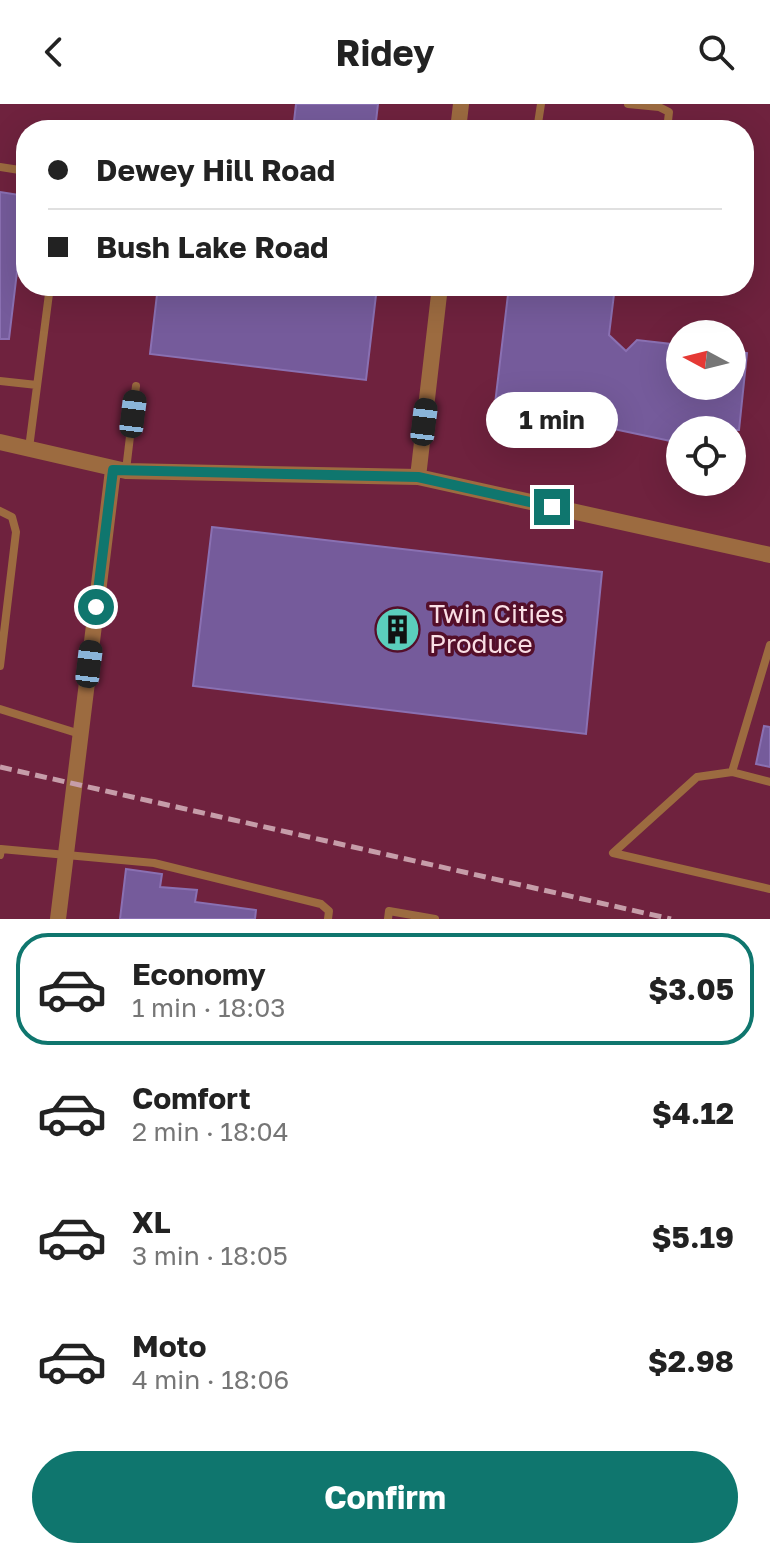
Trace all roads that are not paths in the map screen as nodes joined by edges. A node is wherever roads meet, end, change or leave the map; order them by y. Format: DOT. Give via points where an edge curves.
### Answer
graph roads {
  1 [pos="628,104"];
  2 [pos="668,120"];
  3 [pos="49,296"];
  4 [pos="439,296"];
  5 [pos="0,381"];
  6 [pos="37,385"];
  7 [pos="136,386"];
  8 [pos="0,442"];
  9 [pos="29,449"];
  10 [pos="119,470"];
  11 [pos="418,477"];
  12 [pos="0,511"];
  13 [pos="770,555"];
  14 [pos="770,645"];
  15 [pos="0,666"];
  16 [pos="0,709"];
  17 [pos="81,734"];
  18 [pos="732,772"];
  19 [pos="770,782"];
  20 [pos="0,851"];
  21 [pos="65,856"];
  22 [pos="770,889"];
  23 [pos="58,919"];
  24 [pos="328,919"];
  25 [pos="388,919"];
  26 [pos="435,919"];
  1 -- 2 [label="lane" via="659,107 669,112"];
  3 -- 6 [label="lane"];
  4 -- 11 [label="street"];
  5 -- 6 [label="lane"];
  6 -- 9 [label="lane"];
  7 -- 10 [label="lane"];
  8 -- 9 [label="street"];
  9 -- 10 [label="street"];
  10 -- 11 [label="street"];
  10 -- 17 [label="street"];
  11 -- 13 [label="street"];
  12 -- 15 [label="lane" via="12,517 16,532"];
  14 -- 18 [label="lane"];
  16 -- 17 [label="lane"];
  17 -- 21 [label="street"];
  18 -- 19 [label="lane"];
  18 -- 22 [label="lane" via="697,777 613,853"];
  20 -- 21 [label="lane"];
  21 -- 23 [label="street"];
  21 -- 24 [label="lane" via="154,863 321,904 329,911"];
  25 -- 26 [label="lane" via="389,911"];
}
